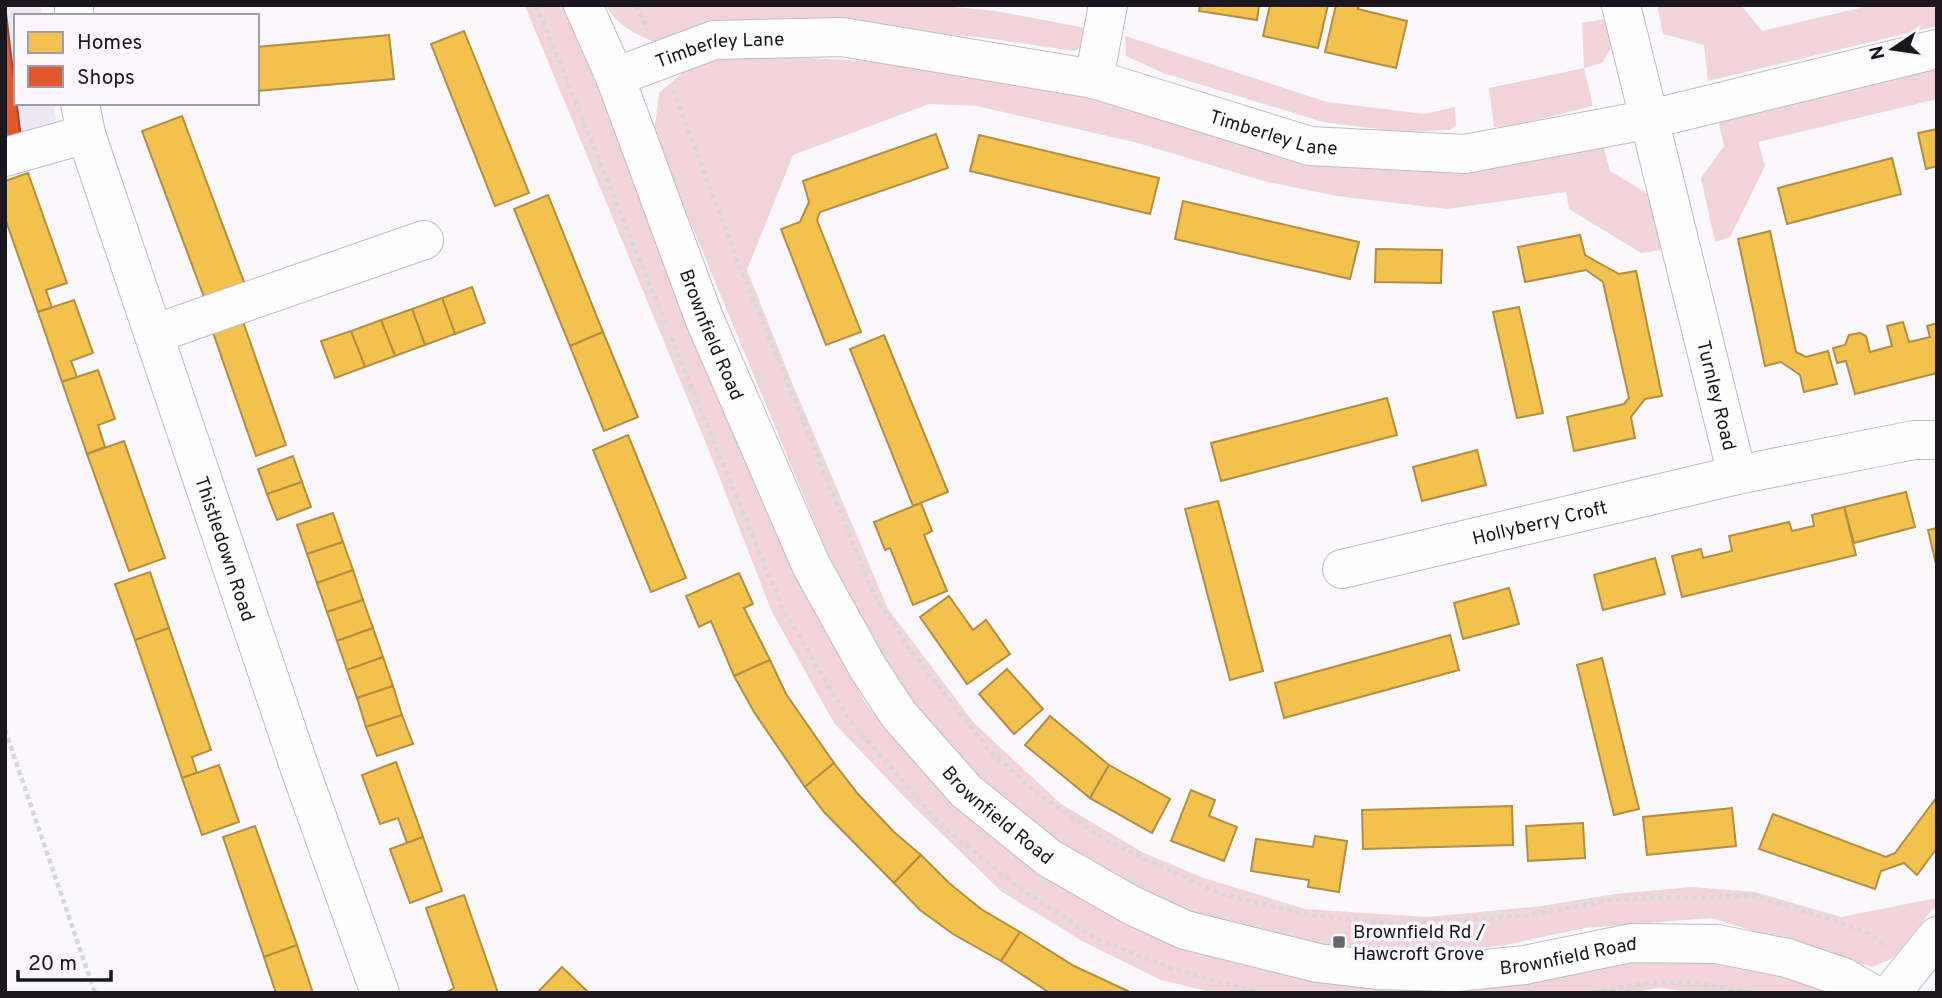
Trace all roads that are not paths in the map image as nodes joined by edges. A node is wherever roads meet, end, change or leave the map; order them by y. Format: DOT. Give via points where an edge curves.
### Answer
graph roads {
  1 [pos="583,5"];
  2 [pos="1108,5"];
  3 [pos="1621,5"];
  4 [pos="1937,49"];
  5 [pos="615,76"];
  6 [pos="1094,79"];
  7 [pos="83,119"];
  8 [pos="1651,119"];
  9 [pos="5,157"];
  10 [pos="424,240"];
  11 [pos="154,334"];
  12 [pos="1937,440"];
  13 [pos="1737,475"];
  14 [pos="1342,569"];
  15 [pos="380,993"];
  16 [pos="1871,993"];
  1 -- 5 [label="street, Brownfield Road"];
  2 -- 6 [label="street"];
  3 -- 8 [label="street, Turnley Road"];
  4 -- 8 [label="street, Timberley Lane"];
  5 -- 6 [label="street, Timberley Lane" via="714,40 842,37"];
  5 -- 16 [label="street, Brownfield Road" via="704,318 811,565 868,668 899,715 966,791 1049,858 1185,930 1318,963 1456,972 1525,965 1631,943 1717,944 1787,958 1843,977"];
  6 -- 8 [label="street, Timberley Lane" via="1310,146 1465,155"];
  7 -- 9 [label="street"];
  7 -- 11 [label="street, Thistledown Road"];
  8 -- 13 [label="street, Turnley Road"];
  10 -- 11 [label="street"];
  11 -- 15 [label="street, Thistledown Road"];
  12 -- 13 [label="street, Turnley Road" via="1914,440"];
  13 -- 14 [label="street, Hollyberry Croft"];
}
